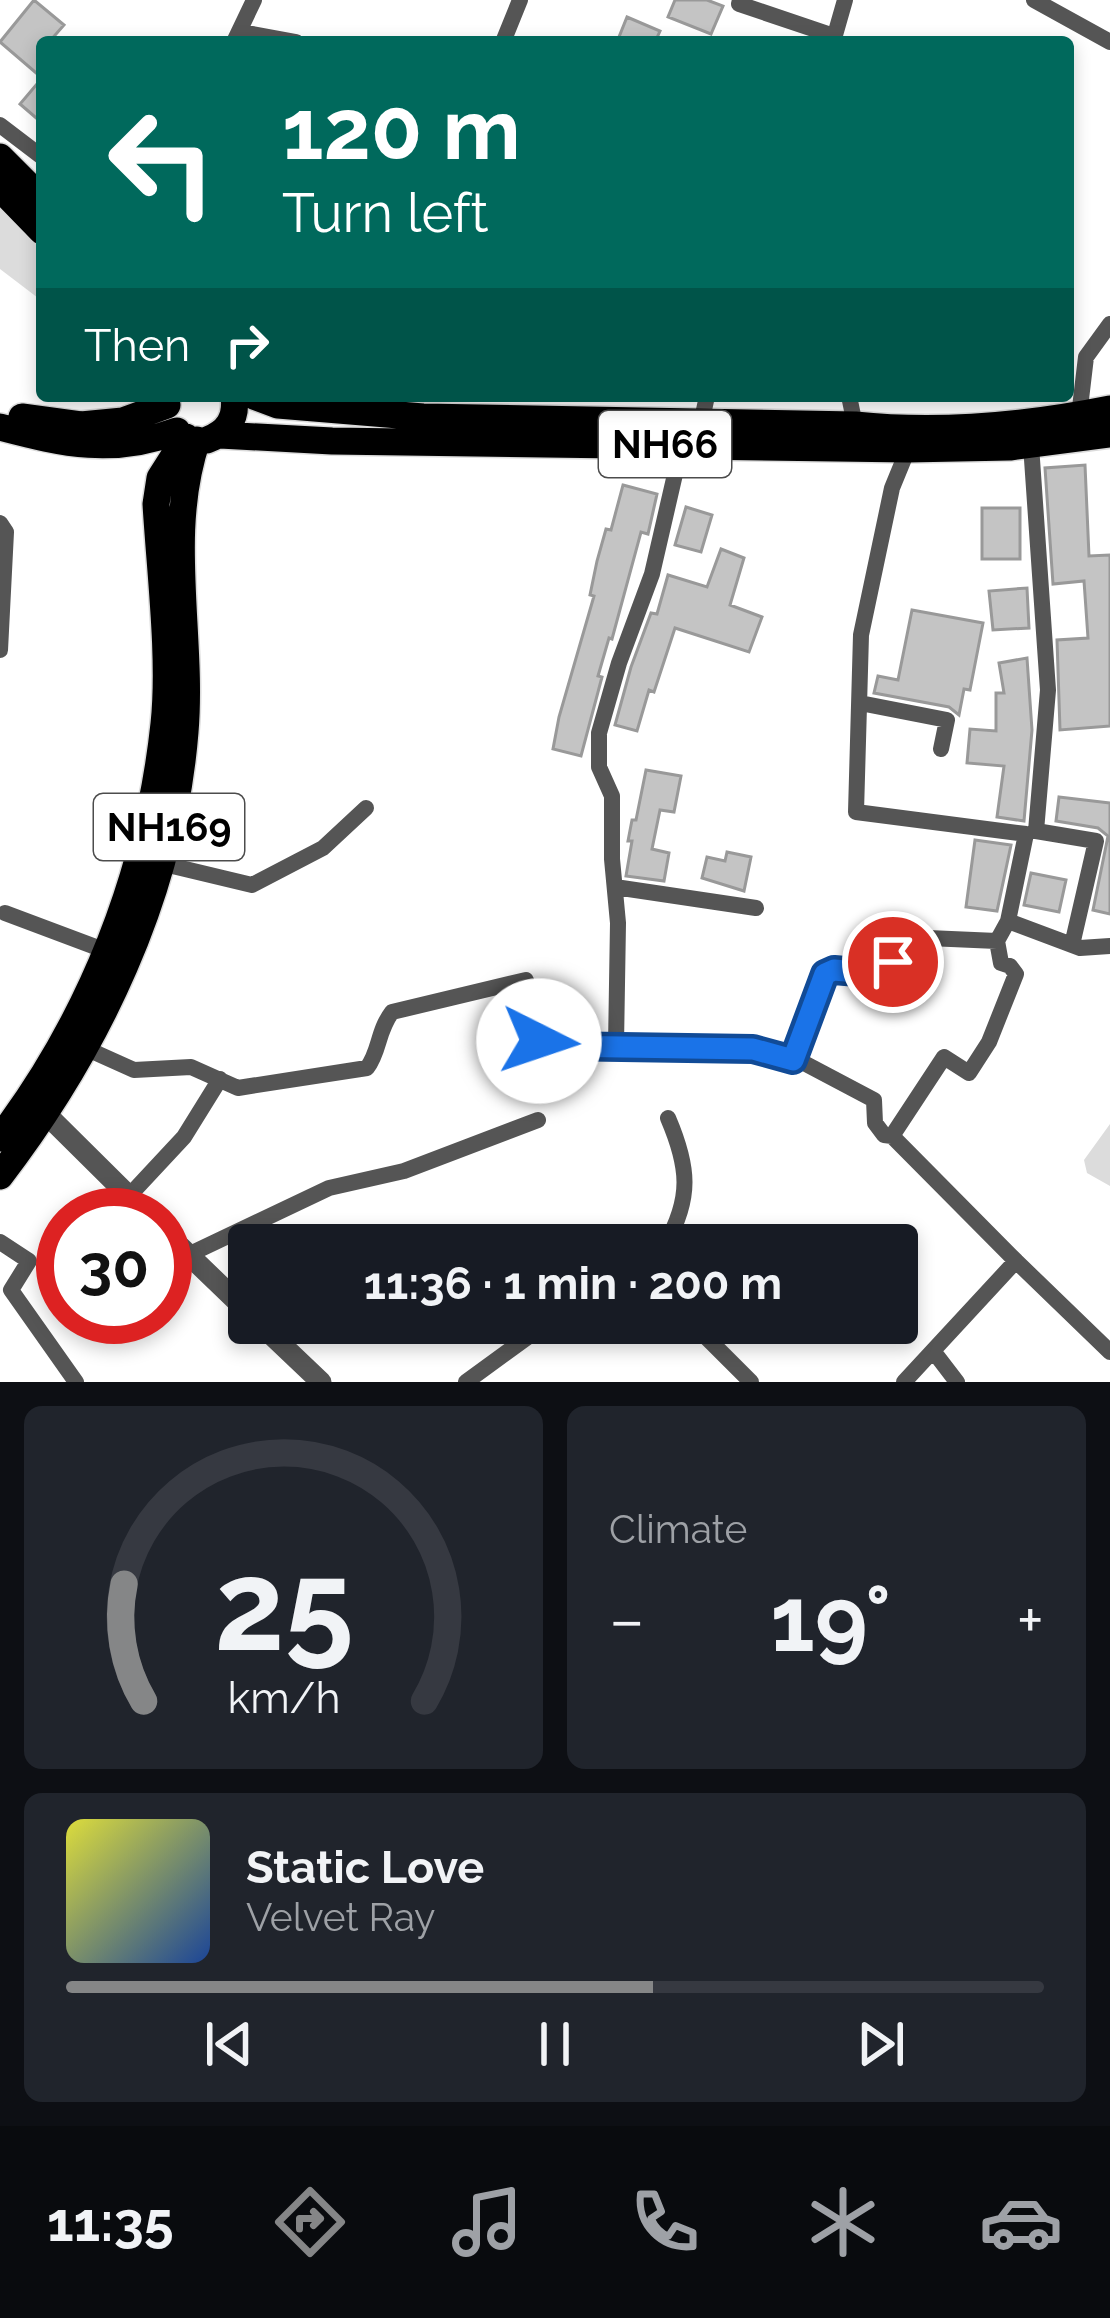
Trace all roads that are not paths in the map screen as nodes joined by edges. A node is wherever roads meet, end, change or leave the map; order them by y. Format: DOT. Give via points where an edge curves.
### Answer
graph roads {
  1 [pos="254,0"];
  2 [pos="520,0"];
  3 [pos="740,0"];
  4 [pos="845,0"];
  5 [pos="1034,0"];
  6 [pos="238,36"];
  7 [pos="505,36"];
  8 [pos="826,36"];
  9 [pos="835,36"];
  10 [pos="1110,42"];
  11 [pos="0,125"];
  12 [pos="36,152"];
  13 [pos="0,157"];
  14 [pos="0,188"];
  15 [pos="36,193"];
  16 [pos="36,225"];
  17 [pos="1110,323"];
  18 [pos="234,402"];
  19 [pos="270,402"];
  20 [pos="850,402"];
  21 [pos="1110,409"];
  22 [pos="0,413"];
  23 [pos="1078,416"];
  24 [pos="696,421"];
  25 [pos="186,424"];
  26 [pos="855,424"];
  27 [pos="0,427"];
  28 [pos="1110,434"];
  29 [pos="1030,445"];
  30 [pos="908,449"];
  31 [pos="0,523"];
  32 [pos="0,650"];
  33 [pos="860,704"];
  34 [pos="941,749"];
  35 [pos="366,808"];
  36 [pos="160,863"];
  37 [pos="615,887"];
  38 [pos="756,908"];
  39 [pos="2,916"];
  40 [pos="1008,921"];
  41 [pos="997,940"];
  42 [pos="1072,945"];
  43 [pos="1110,946"];
  44 [pos="109,952"];
  45 [pos="616,1046"];
  46 [pos="85,1048"];
  47 [pos="793,1060"];
  48 [pos="220,1078"];
  49 [pos="36,1105"];
  50 [pos="668,1118"];
  51 [pos="538,1120"];
  52 [pos="892,1136"];
  53 [pos="0,1138"];
  54 [pos="0,1175"];
  55 [pos="121,1188"];
  56 [pos="136,1188"];
  57 [pos="677,1224"];
  58 [pos="0,1242"];
  59 [pos="192,1253"];
  60 [pos="192,1259"];
  61 [pos="1016,1261"];
  62 [pos="228,1293"];
  63 [pos="281,1344"];
  64 [pos="518,1344"];
  65 [pos="713,1344"];
  66 [pos="934,1352"];
  67 [pos="1110,1352"];
  68 [pos="76,1382"];
  69 [pos="321,1382"];
  70 [pos="466,1382"];
  71 [pos="751,1382"];
  72 [pos="904,1382"];
  73 [pos="957,1382"];
  1 -- 6 [label="street"];
  2 -- 7 [label="street"];
  3 -- 8 [label="street"];
  4 -- 9 [label="street"];
  5 -- 10 [label="street"];
  11 -- 12 [label="street"];
  13 -- 15 [label="main road"];
  14 -- 16 [label="main road"];
  17 -- 23 [label="street" via="1086,357"];
  18 -- 25 [label="main road" via="234,418"];
  19 -- 24 [label="main road, NH66" via="423,417"];
  20 -- 26 [label="street"];
  21 -- 23 [label="main road, NH66"];
  22 -- 25 [label="main road, NH66" via="82,425"];
  23 -- 26 [label="main road, NH66" via="911,430"];
  24 -- 25 [label="main road, NH66" via="311,441"];
  24 -- 26 [label="main road, NH66"];
  24 -- 30 [label="main road, NH66"];
  24 -- 37 [label="street" via="599,733 599,767 613,796"];
  25 -- 27 [label="main road, NH66" via="142,444 104,446"];
  25 -- 36 [label="main road, NH169" via="185,731"];
  25 -- 44 [label="main road, NH169" via="156,504 164,722 148,817"];
  28 -- 29 [label="main road, NH66"];
  29 -- 30 [label="main road, NH66"];
  29 -- 42 [label="street" via="1048,690 1036,831 1096,841"];
  30 -- 33 [label="street" via="861,634"];
  31 -- 32 [label="street"];
  33 -- 34 [label="street" via="947,720"];
  33 -- 40 [label="street" via="856,812 1026,834"];
  35 -- 36 [label="street" via="323,848 252,885"];
  36 -- 46 [label="main road, NH169"];
  37 -- 38 [label="street"];
  37 -- 45 [label="street"];
  39 -- 44 [label="street"];
  40 -- 41 [label="street"];
  40 -- 42 [label="street"];
  41 -- 47 [label="street" via="905,937 880,974 825,974"];
  41 -- 52 [label="street" via="1001,963 1016,974 989,1042 969,1073 944,1057"];
  42 -- 43 [label="street"];
  44 -- 49 [label="main road, NH169"];
  45 -- 47 [label="street" via="753,1049"];
  45 -- 48 [label="street" via="539,1041 526,980 392,1012 367,1068 238,1088"];
  46 -- 48 [label="street" via="134,1070 191,1066"];
  46 -- 49 [label="main road, NH169"];
  47 -- 52 [label="street" via="874,1100 875,1123"];
  48 -- 56 [label="street" via="184,1136"];
  49 -- 53 [label="main road, NH169"];
  49 -- 54 [label="main road, NH169"];
  49 -- 55 [label="street"];
  50 -- 57 [label="street" via="688,1188"];
  51 -- 59 [label="street" via="404,1171 329,1188"];
  52 -- 61 [label="street"];
  58 -- 68 [label="street" via="29,1261 11,1290"];
  60 -- 62 [label="street"];
  61 -- 66 [label="street"];
  61 -- 67 [label="street"];
  63 -- 69 [label="street"];
  64 -- 70 [label="street"];
  65 -- 71 [label="street"];
  66 -- 72 [label="street"];
  66 -- 73 [label="street"];
}
